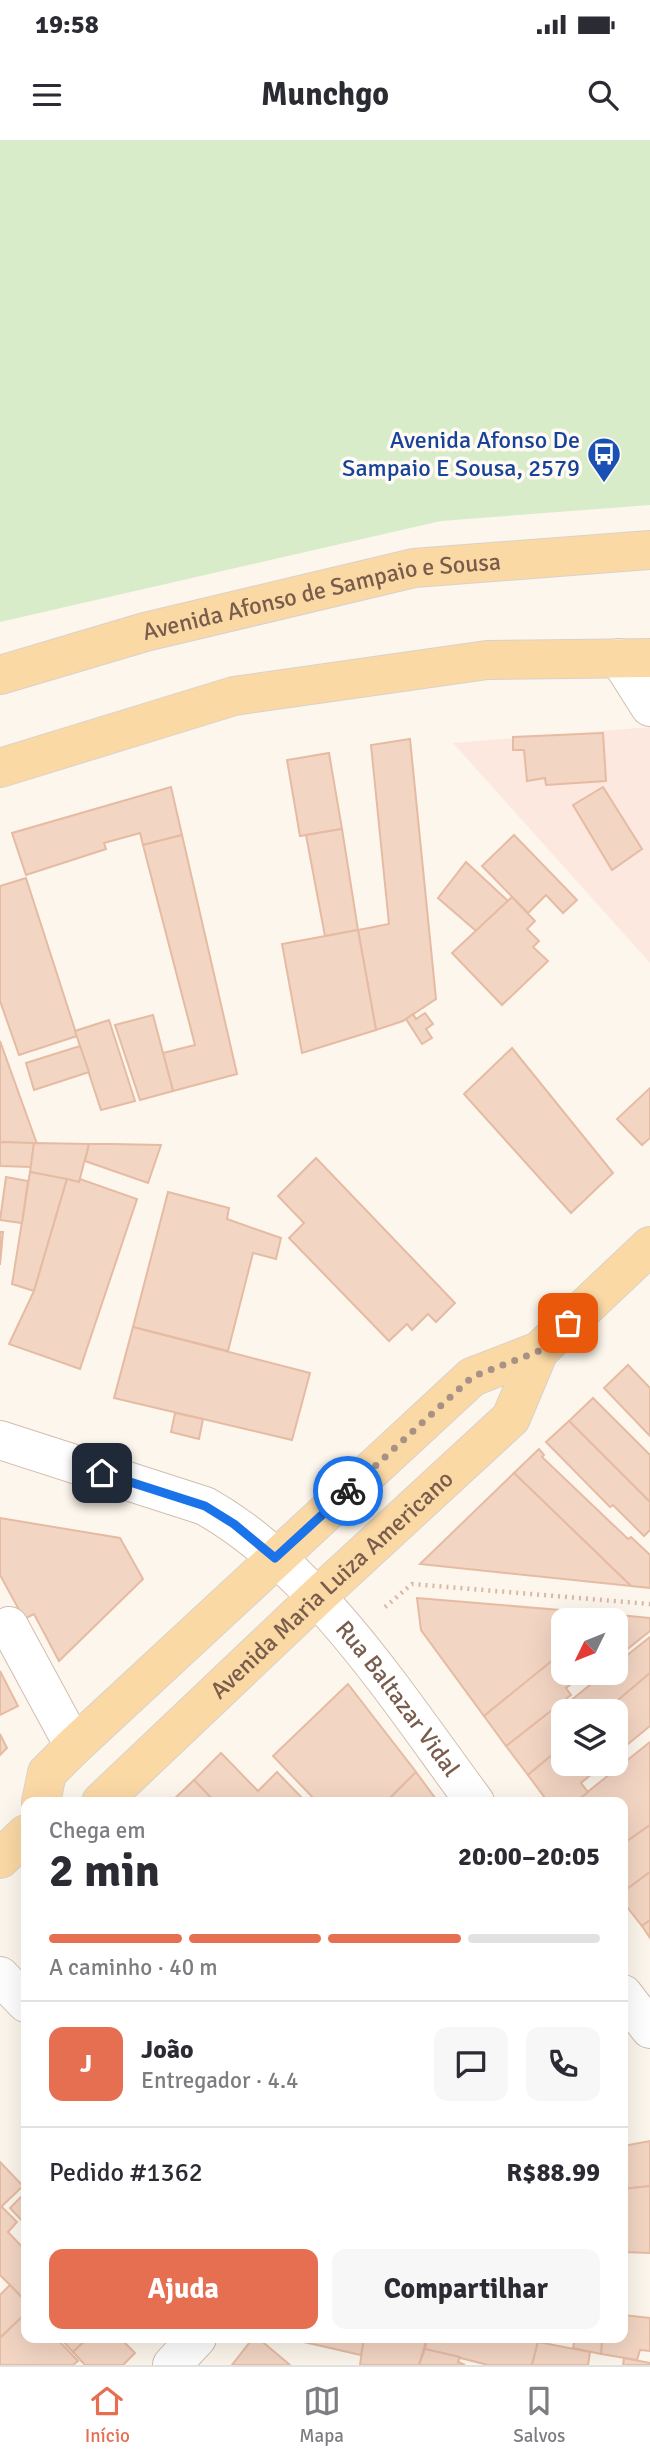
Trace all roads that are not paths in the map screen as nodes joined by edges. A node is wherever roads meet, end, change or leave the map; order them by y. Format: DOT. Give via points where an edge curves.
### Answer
graph roads {
  1 [pos="650,550"];
  2 [pos="634,658"];
  3 [pos="0,675"];
  4 [pos="650,708"];
  5 [pos="0,768"];
  6 [pos="650,1245"];
  7 [pos="539,1351"];
  8 [pos="0,1440"];
  9 [pos="275,1558"];
  10 [pos="318,1596"];
  11 [pos="9,1626"];
  12 [pos="74,1746"];
  13 [pos="42,1797"];
  14 [pos="106,1797"];
  15 [pos="471,1797"];
  16 [pos="21,1838"];
  17 [pos="0,1859"];
  18 [pos="0,1976"];
  19 [pos="21,1998"];
  20 [pos="628,2000"];
  21 [pos="650,2029"];
  22 [pos="192,2343"];
  23 [pos="172,2365"];
  1 -- 3 [label="main road, Avenida Afonso de Sampaio e Sousa" via="414,568 145,632"];
  2 -- 4 [label="street"];
  2 -- 5 [label="main road" via="487,660 234,696"];
  6 -- 7 [label="main road, Avenida Maria Luiza Americano"];
  7 -- 9 [label="main road, Avenida Maria Luiza Americano" via="472,1377"];
  7 -- 10 [label="main road, Avenida Maria Luiza Americano" via="511,1418"];
  8 -- 9 [label="street, Rua Baltazar Vidal" via="205,1506"];
  9 -- 10 [label="street, Rua Baltazar Vidal"];
  9 -- 12 [label="main road, Avenida Maria Luiza Americano"];
  10 -- 14 [label="main road, Avenida Maria Luiza Americano"];
  10 -- 15 [label="street, Rua Baltazar Vidal"];
  11 -- 12 [label="street"];
  12 -- 13 [label="main road, Avenida Maria Luiza Americano" via="47,1773"];
  16 -- 17 [label="main road"];
  18 -- 19 [label="street"];
  20 -- 21 [label="street"];
  22 -- 23 [label="street"];
}
